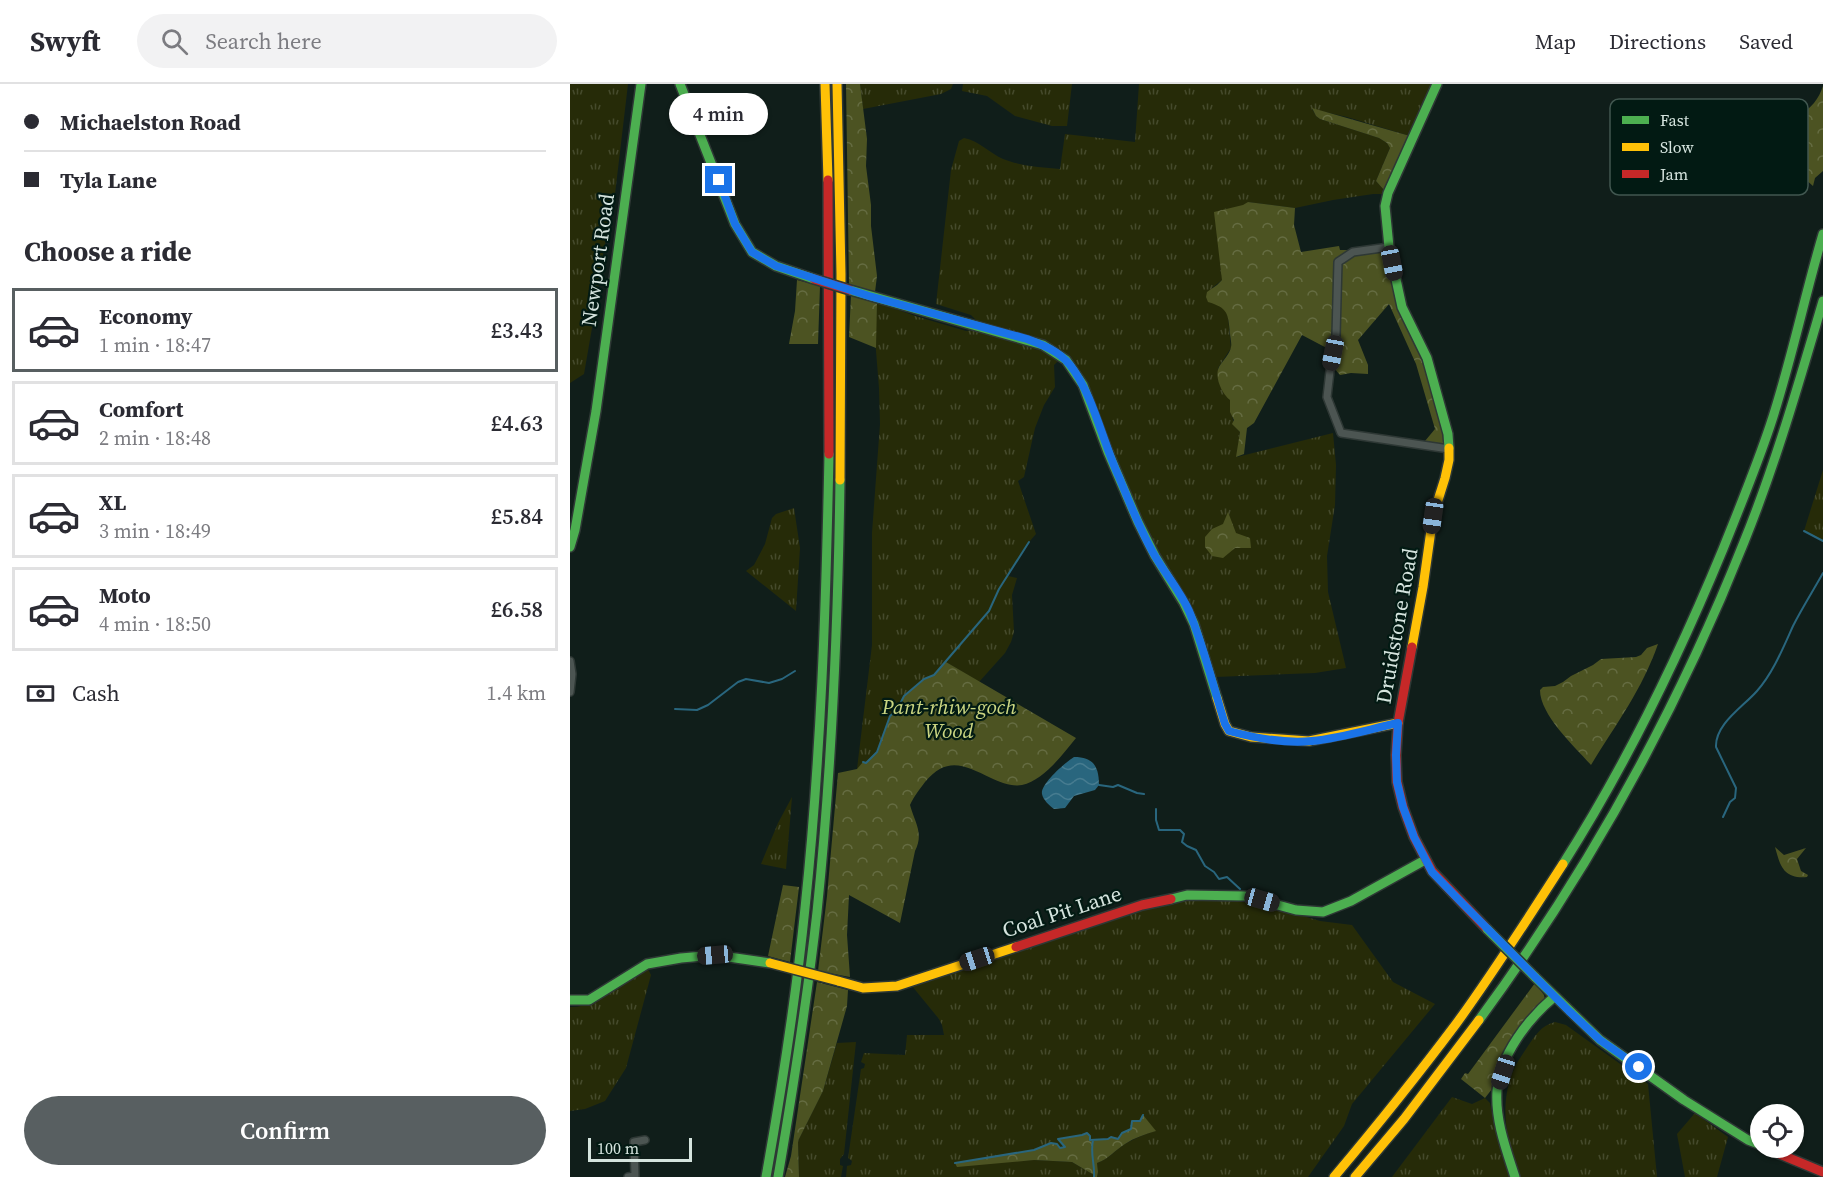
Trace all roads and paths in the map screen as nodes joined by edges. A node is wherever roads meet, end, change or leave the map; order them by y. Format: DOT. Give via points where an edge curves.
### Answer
graph roads {
  1 [pos="641,84"];
  2 [pos="680,84"];
  3 [pos="825,84"];
  4 [pos="837,84"];
  5 [pos="1437,84"];
  6 [pos="1823,234"];
  7 [pos="1389,247"];
  8 [pos="1823,301"];
  9 [pos="1449,449"];
  10 [pos="570,548"];
  11 [pos="570,661"];
  12 [pos="570,692"];
  13 [pos="1398,723"];
  14 [pos="1425,860"];
  15 [pos="1554,997"];
  16 [pos="570,1000"];
  17 [pos="645,1140"];
  18 [pos="1750,1141"];
  19 [pos="1790,1158"];
  20 [pos="1823,1172"];
  21 [pos="628,1177"];
  22 [pos="765,1177"];
  23 [pos="778,1177"];
  24 [pos="1334,1177"];
  25 [pos="1355,1177"];
  26 [pos="1515,1177"];
  1 -- 10 [label="main road, Newport Road" via="596,411"];
  2 -- 13 [label="main road, bridge" via="735,224 752,252 776,266 814,279 1043,345 1069,363 1091,405 1148,543 1188,608 1229,731 1260,738 1309,741"];
  3 -- 22 [label="main road" via="830,402 820,741 801,957"];
  4 -- 23 [label="main road" via="841,392 834,703 815,936"];
  5 -- 7 [label="main road, Druidstone Road" via="1388,193"];
  6 -- 24 [label="main road" via="1777,404 1743,502 1647,717 1571,854 1489,980"];
  7 -- 9 [label="main road, Druidstone Road" via="1402,307 1427,358 1438,394"];
  7 -- 9 [label="street" via="1353,252 1338,262 1336,335 1328,397 1341,433"];
  8 -- 25 [label="main road" via="1761,499 1735,564 1682,682 1630,783 1574,879 1500,992"];
  9 -- 13 [label="main road, Druidstone Road" via="1433,516"];
  11 -- 12 [label="street"];
  13 -- 14 [label="main road, Druidstone Road" via="1397,782"];
  14 -- 15 [label="main road, Druidstone Road, bridge"];
  14 -- 16 [label="main road, Coal Pit Lane, bridge" via="1323,912 1296,910 1245,896 1187,895 1142,905 897,986 863,988 770,963 715,955 646,964 589,1000"];
  15 -- 18 [label="main road, Druidstone Road" via="1600,1040"];
  15 -- 26 [label="main road" via="1530,1020 1508,1055 1497,1089 1499,1119"];
  17 -- 21 [label="street" via="634,1142 635,1176"];
  19 -- 20 [label="main road"];
}
